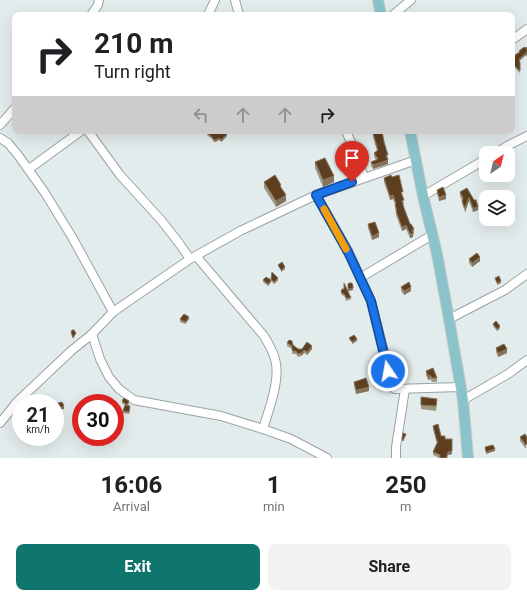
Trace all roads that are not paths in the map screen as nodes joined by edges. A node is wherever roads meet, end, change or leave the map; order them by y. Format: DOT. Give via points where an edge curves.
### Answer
graph roads {
  1 [pos="99,0"];
  2 [pos="215,0"];
  3 [pos="235,0"];
  4 [pos="378,0"];
  5 [pos="411,0"];
  6 [pos="93,12"];
  7 [pos="209,12"];
  8 [pos="238,12"];
  9 [pos="380,12"];
  10 [pos="397,12"];
  11 [pos="527,29"];
  12 [pos="515,38"];
  13 [pos="12,111"];
  14 [pos="0,125"];
  15 [pos="77,134"];
  16 [pos="90,134"];
  17 [pos="347,134"];
  18 [pos="411,134"];
  19 [pos="527,136"];
  20 [pos="0,138"];
  21 [pos="506,146"];
  22 [pos="416,160"];
  23 [pos="479,163"];
  24 [pos="29,170"];
  25 [pos="364,178"];
  26 [pos="316,195"];
  27 [pos="423,196"];
  28 [pos="432,235"];
  29 [pos="193,258"];
  30 [pos="527,274"];
  31 [pos="360,278"];
  32 [pos="113,312"];
  33 [pos="449,319"];
  34 [pos="92,334"];
  35 [pos="527,360"];
  36 [pos="460,387"];
  37 [pos="405,389"];
  38 [pos="463,400"];
  39 [pos="0,423"];
  40 [pos="263,429"];
  41 [pos="328,458"];
  42 [pos="396,458"];
  43 [pos="468,458"];
  1 -- 6 [label="street"];
  2 -- 7 [label="street"];
  3 -- 8 [label="street"];
  4 -- 9 [label="main road"];
  5 -- 10 [label="street"];
  11 -- 12 [label="street"];
  13 -- 14 [label="street"];
  15 -- 24 [label="street"];
  16 -- 29 [label="street" via="120,176"];
  17 -- 25 [label="street"];
  18 -- 22 [label="main road"];
  19 -- 21 [label="street"];
  20 -- 24 [label="street" via="8,143"];
  22 -- 25 [label="street"];
  22 -- 27 [label="main road"];
  23 -- 27 [label="street"];
  24 -- 32 [label="street" via="72,237"];
  25 -- 26 [label="street"];
  26 -- 29 [label="street"];
  26 -- 31 [label="street"];
  27 -- 28 [label="main road"];
  28 -- 31 [label="street"];
  28 -- 33 [label="main road"];
  29 -- 32 [label="street"];
  29 -- 40 [label="street" via="264,336 276,360 277,375"];
  30 -- 33 [label="street" via="505,290"];
  31 -- 37 [label="street" via="371,301 392,387"];
  32 -- 34 [label="street"];
  33 -- 36 [label="main road"];
  34 -- 39 [label="street" via="17,402"];
  34 -- 40 [label="street" via="109,377 119,390 134,400 221,416"];
  35 -- 38 [label="street"];
  36 -- 37 [label="street"];
  36 -- 38 [label="main road"];
  37 -- 42 [label="street"];
  38 -- 43 [label="main road"];
  40 -- 41 [label="street" via="291,439"];
}
